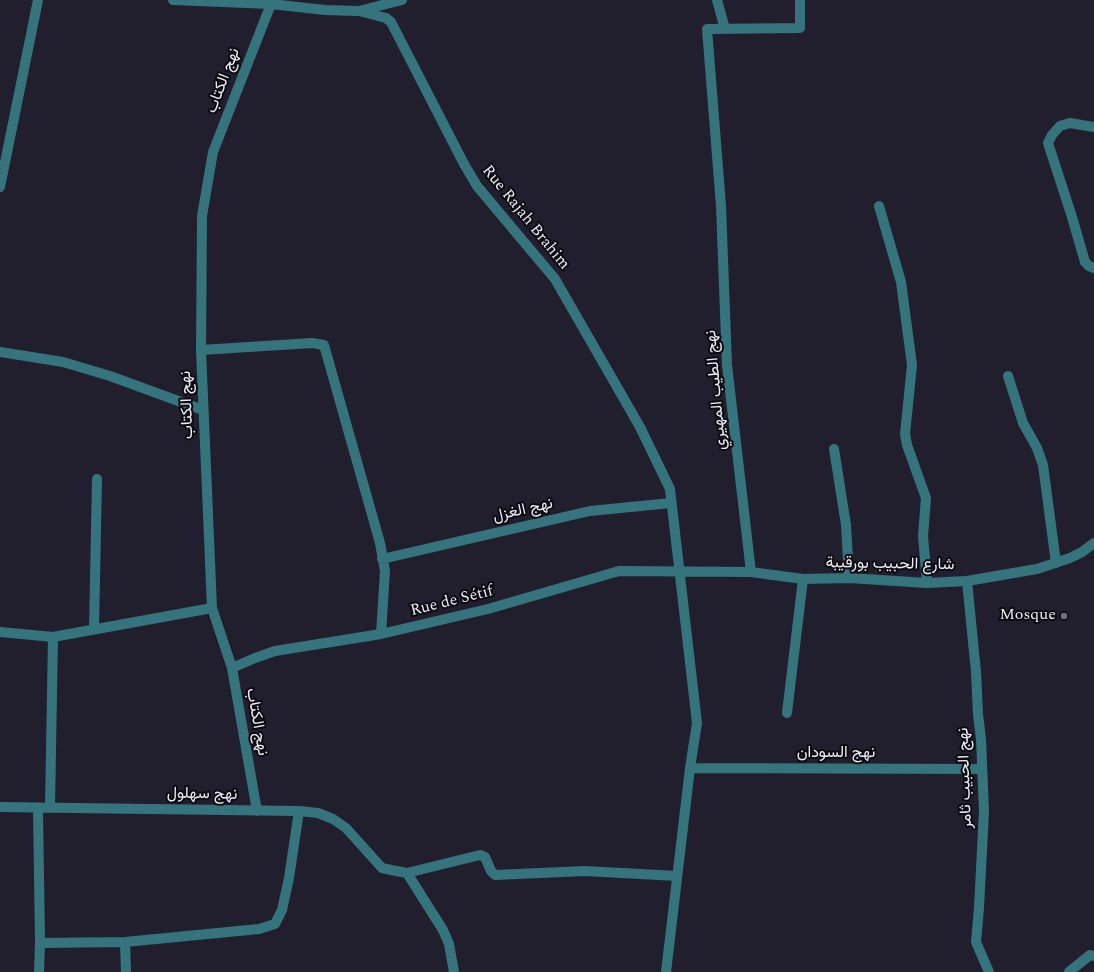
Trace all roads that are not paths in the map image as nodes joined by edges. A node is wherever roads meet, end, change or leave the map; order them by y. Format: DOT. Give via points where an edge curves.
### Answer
graph roads {
  1 [pos="38,0"];
  2 [pos="173,0"];
  3 [pos="320,0"];
  4 [pos="402,0"];
  5 [pos="717,0"];
  6 [pos="800,0"];
  7 [pos="271,4"];
  8 [pos="325,10"];
  9 [pos="359,11"];
  10 [pos="725,29"];
  11 [pos="1094,127"];
  12 [pos="0,187"];
  13 [pos="879,206"];
  14 [pos="1094,268"];
  15 [pos="201,350"];
  16 [pos="0,352"];
  17 [pos="1008,376"];
  18 [pos="203,410"];
  19 [pos="834,449"];
  20 [pos="97,479"];
  21 [pos="671,503"];
  22 [pos="1094,543"];
  23 [pos="382,559"];
  24 [pos="1056,563"];
  25 [pos="680,571"];
  26 [pos="751,572"];
  27 [pos="849,578"];
  28 [pos="803,579"];
  29 [pos="967,581"];
  30 [pos="927,583"];
  31 [pos="212,608"];
  32 [pos="94,629"];
  33 [pos="0,632"];
  34 [pos="381,634"];
  35 [pos="53,637"];
  36 [pos="232,668"];
  37 [pos="787,713"];
  38 [pos="690,768"];
  39 [pos="982,769"];
  40 [pos="0,807"];
  41 [pos="38,808"];
  42 [pos="50,808"];
  43 [pos="258,811"];
  44 [pos="299,811"];
  45 [pos="407,873"];
  46 [pos="677,876"];
  47 [pos="125,942"];
  48 [pos="40,943"];
  49 [pos="1093,954"];
  50 [pos="38,972"];
  51 [pos="126,972"];
  52 [pos="454,972"];
  53 [pos="666,972"];
  54 [pos="989,972"];
  55 [pos="1069,972"];
  1 -- 12 [label="street"];
  2 -- 7 [label="street, Rue Rajah Brahim"];
  3 -- 8 [label="street"];
  4 -- 9 [label="street"];
  5 -- 10 [label="street"];
  6 -- 10 [label="street" via="800,28"];
  7 -- 8 [label="street, Rue Rajah Brahim"];
  7 -- 15 [label="street, نهج الكتاب" via="213,152 202,216"];
  8 -- 9 [label="street, Rue Rajah Brahim"];
  9 -- 21 [label="street, Rue Rajah Brahim" via="386,18 391,22 477,186 555,279 640,427 670,489"];
  10 -- 26 [label="street, نهج الطيب المهيري" via="707,29 721,206 727,365"];
  11 -- 14 [label="street" via="1070,123 1060,126 1048,143 1085,262"];
  13 -- 30 [label="street" via="901,282 912,365 905,434 926,498 923,536"];
  15 -- 18 [label="street, نهج الكتاب"];
  15 -- 23 [label="street" via="312,343 324,345 380,543"];
  16 -- 18 [label="street" via="63,362"];
  17 -- 24 [label="street" via="1023,423 1043,465"];
  18 -- 31 [label="street, نهج الكتاب"];
  19 -- 27 [label="street" via="846,525"];
  20 -- 32 [label="street"];
  21 -- 23 [label="street, نهج الغزل" via="590,511"];
  21 -- 25 [label="street, Rue Rajah Brahim"];
  22 -- 24 [label="street, شارع الحبيب بورقيبة" via="1082,552"];
  23 -- 34 [label="street" via="385,571"];
  24 -- 29 [label="street, شارع الحبيب بورقيبة" via="1037,569"];
  25 -- 26 [label="street, شارع الحبيب بورقيبة"];
  25 -- 34 [label="street, Rue de Sétif" via="619,571 488,609"];
  25 -- 38 [label="street, Rue Rajah Brahim" via="697,723"];
  26 -- 28 [label="street, شارع الحبيب بورقيبة"];
  27 -- 28 [label="street, شارع الحبيب بورقيبة"];
  27 -- 30 [label="street, شارع الحبيب بورقيبة"];
  28 -- 37 [label="street"];
  29 -- 30 [label="street, شارع الحبيب بورقيبة"];
  29 -- 39 [label="street, نهج الحبيب ثامر"];
  31 -- 32 [label="street"];
  31 -- 36 [label="street, نهج الكتاب"];
  32 -- 35 [label="street"];
  33 -- 35 [label="street"];
  34 -- 36 [label="street, Rue de Sétif" via="275,651"];
  35 -- 42 [label="street"];
  36 -- 43 [label="street, نهج الكتاب"];
  38 -- 39 [label="street, نهج السودان"];
  38 -- 46 [label="street, Rue Rajah Brahim"];
  39 -- 54 [label="street, نهج الحبيب ثامر" via="984,811 976,942"];
  40 -- 41 [label="street, نهج سهلول"];
  41 -- 42 [label="street, نهج سهلول"];
  41 -- 48 [label="street"];
  42 -- 43 [label="street, نهج سهلول"];
  43 -- 44 [label="street, نهج سهلول"];
  44 -- 45 [label="street, نهج سهلول" via="318,813 333,819 346,828 382,868"];
  44 -- 47 [label="street" via="289,878 282,910 275,924 259,929"];
  45 -- 46 [label="street" via="483,855 495,874 585,870"];
  45 -- 52 [label="street" via="443,930 449,944"];
  46 -- 53 [label="street, Rue Rajah Brahim"];
  47 -- 48 [label="street"];
  47 -- 51 [label="street"];
  48 -- 50 [label="street"];
  49 -- 55 [label="street"];
}
